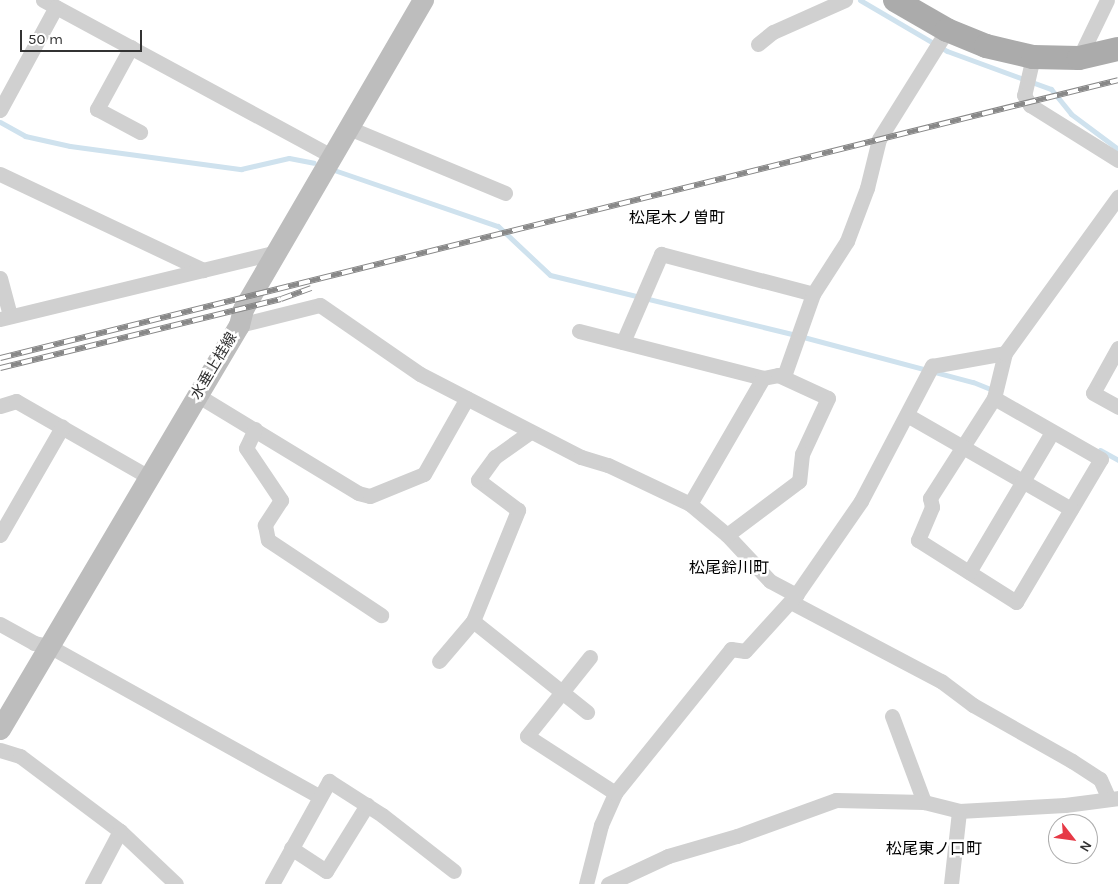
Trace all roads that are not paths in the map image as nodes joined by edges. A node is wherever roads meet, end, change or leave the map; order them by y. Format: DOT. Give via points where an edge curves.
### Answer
graph roads {
  1 [pos="423,0"];
  2 [pos="845,0"];
  3 [pos="895,0"];
  4 [pos="1107,0"];
  5 [pos="49,4"];
  6 [pos="941,41"];
  7 [pos="758,44"];
  8 [pos="131,47"];
  9 [pos="1118,48"];
  10 [pos="1033,57"];
  11 [pos="1080,58"];
  12 [pos="0,110"];
  13 [pos="349,128"];
  14 [pos="140,132"];
  15 [pos="331,156"];
  16 [pos="1118,160"];
  17 [pos="0,174"];
  18 [pos="506,193"];
  19 [pos="1118,197"];
  20 [pos="276,252"];
  21 [pos="203,270"];
  22 [pos="0,278"];
  23 [pos="814,294"];
  24 [pos="5,318"];
  25 [pos="239,325"];
  26 [pos="579,331"];
  27 [pos="623,342"];
  28 [pos="1118,348"];
  29 [pos="1005,353"];
  30 [pos="784,376"];
  31 [pos="763,378"];
  32 [pos="197,395"];
  33 [pos="468,398"];
  34 [pos="994,398"];
  35 [pos="0,406"];
  36 [pos="1118,407"];
  37 [pos="907,415"];
  38 [pos="62,427"];
  39 [pos="256,429"];
  40 [pos="530,432"];
  41 [pos="1052,432"];
  42 [pos="964,448"];
  43 [pos="147,476"];
  44 [pos="1024,482"];
  45 [pos="690,504"];
  46 [pos="1071,509"];
  47 [pos="726,535"];
  48 [pos="0,536"];
  49 [pos="969,572"];
  50 [pos="793,598"];
  51 [pos="381,615"];
  52 [pos="473,621"];
  53 [pos="0,624"];
  54 [pos="49,646"];
  55 [pos="590,657"];
  56 [pos="439,661"];
  57 [pos="561,693"];
  58 [pos="587,712"];
  59 [pos="892,716"];
  60 [pos="0,729"];
  61 [pos="0,750"];
  62 [pos="615,793"];
  63 [pos="320,797"];
  64 [pos="1113,798"];
  65 [pos="924,802"];
  66 [pos="367,805"];
  67 [pos="959,811"];
  68 [pos="120,831"];
  69 [pos="291,848"];
  70 [pos="454,871"];
  71 [pos="92,884"];
  72 [pos="176,884"];
  73 [pos="272,884"];
  74 [pos="586,884"];
  75 [pos="608,884"];
  76 [pos="951,884"];
  1 -- 13 [label="main road, 水垂上桂線"];
  2 -- 7 [label="street" via="773,32"];
  3 -- 6 [label="main road"];
  4 -- 11 [label="street"];
  5 -- 8 [label="street"];
  5 -- 12 [label="street"];
  6 -- 10 [label="main road" via="986,46"];
  6 -- 23 [label="street" via="879,139 867,188 847,241"];
  8 -- 14 [label="street" via="97,109"];
  8 -- 15 [label="street"];
  9 -- 11 [label="main road"];
  10 -- 11 [label="main road"];
  10 -- 16 [label="street" via="1024,95 1033,108"];
  13 -- 15 [label="main road, 水垂上桂線"];
  13 -- 18 [label="street"];
  15 -- 20 [label="main road, 水垂上桂線"];
  17 -- 21 [label="street"];
  19 -- 29 [label="street"];
  20 -- 21 [label="street"];
  20 -- 25 [label="main road, 水垂上桂線" via="243,309"];
  21 -- 24 [label="street"];
  22 -- 24 [label="street"];
  23 -- 27 [label="street" via="661,254"];
  23 -- 30 [label="street"];
  25 -- 32 [label="main road, 水垂上桂線"];
  25 -- 33 [label="street" via="320,305 420,374"];
  26 -- 27 [label="street"];
  27 -- 31 [label="street"];
  28 -- 36 [label="street" via="1093,392"];
  29 -- 34 [label="street"];
  29 -- 37 [label="street" via="932,366"];
  30 -- 31 [label="street"];
  30 -- 47 [label="street" via="828,398 802,454 799,481"];
  31 -- 45 [label="street"];
  32 -- 39 [label="street"];
  32 -- 43 [label="main road, 水垂上桂線"];
  33 -- 39 [label="street" via="424,474 370,496 358,493"];
  33 -- 40 [label="street"];
  34 -- 41 [label="street"];
  34 -- 42 [label="street"];
  35 -- 38 [label="street" via="16,401"];
  37 -- 42 [label="street"];
  37 -- 50 [label="street" via="861,501"];
  38 -- 43 [label="street"];
  38 -- 48 [label="street"];
  39 -- 51 [label="street" via="246,448 281,500 265,525 268,540"];
  40 -- 45 [label="street"];
  40 -- 52 [label="street" via="495,457 478,480 518,510"];
  41 -- 44 [label="street"];
  41 -- 46 [label="street" via="1102,459"];
  42 -- 44 [label="street"];
  42 -- 49 [label="street" via="930,498 932,507 918,540"];
  43 -- 54 [label="main road, 水垂上桂線"];
  44 -- 46 [label="street"];
  44 -- 49 [label="street"];
  45 -- 47 [label="street"];
  46 -- 49 [label="street" via="1016,602"];
  47 -- 50 [label="street" via="770,581"];
  50 -- 62 [label="street" via="745,651 731,649"];
  50 -- 64 [label="street" via="941,681 973,705 1072,761 1100,779"];
  52 -- 56 [label="street"];
  52 -- 57 [label="street"];
  53 -- 54 [label="street" via="34,643"];
  54 -- 60 [label="main road, 水垂上桂線"];
  54 -- 63 [label="street"];
  55 -- 57 [label="street"];
  57 -- 58 [label="street"];
  57 -- 62 [label="street" via="527,736"];
  59 -- 65 [label="street"];
  61 -- 68 [label="street" via="20,756"];
  62 -- 74 [label="street" via="601,826"];
  63 -- 66 [label="street" via="329,781"];
  63 -- 69 [label="street"];
  64 -- 67 [label="street" via="1065,805"];
  65 -- 67 [label="street"];
  65 -- 75 [label="street" via="836,800 737,836 668,856"];
  66 -- 69 [label="street" via="326,871"];
  66 -- 70 [label="street"];
  67 -- 76 [label="street"];
  68 -- 71 [label="street"];
  68 -- 72 [label="street"];
  69 -- 73 [label="street"];
}
